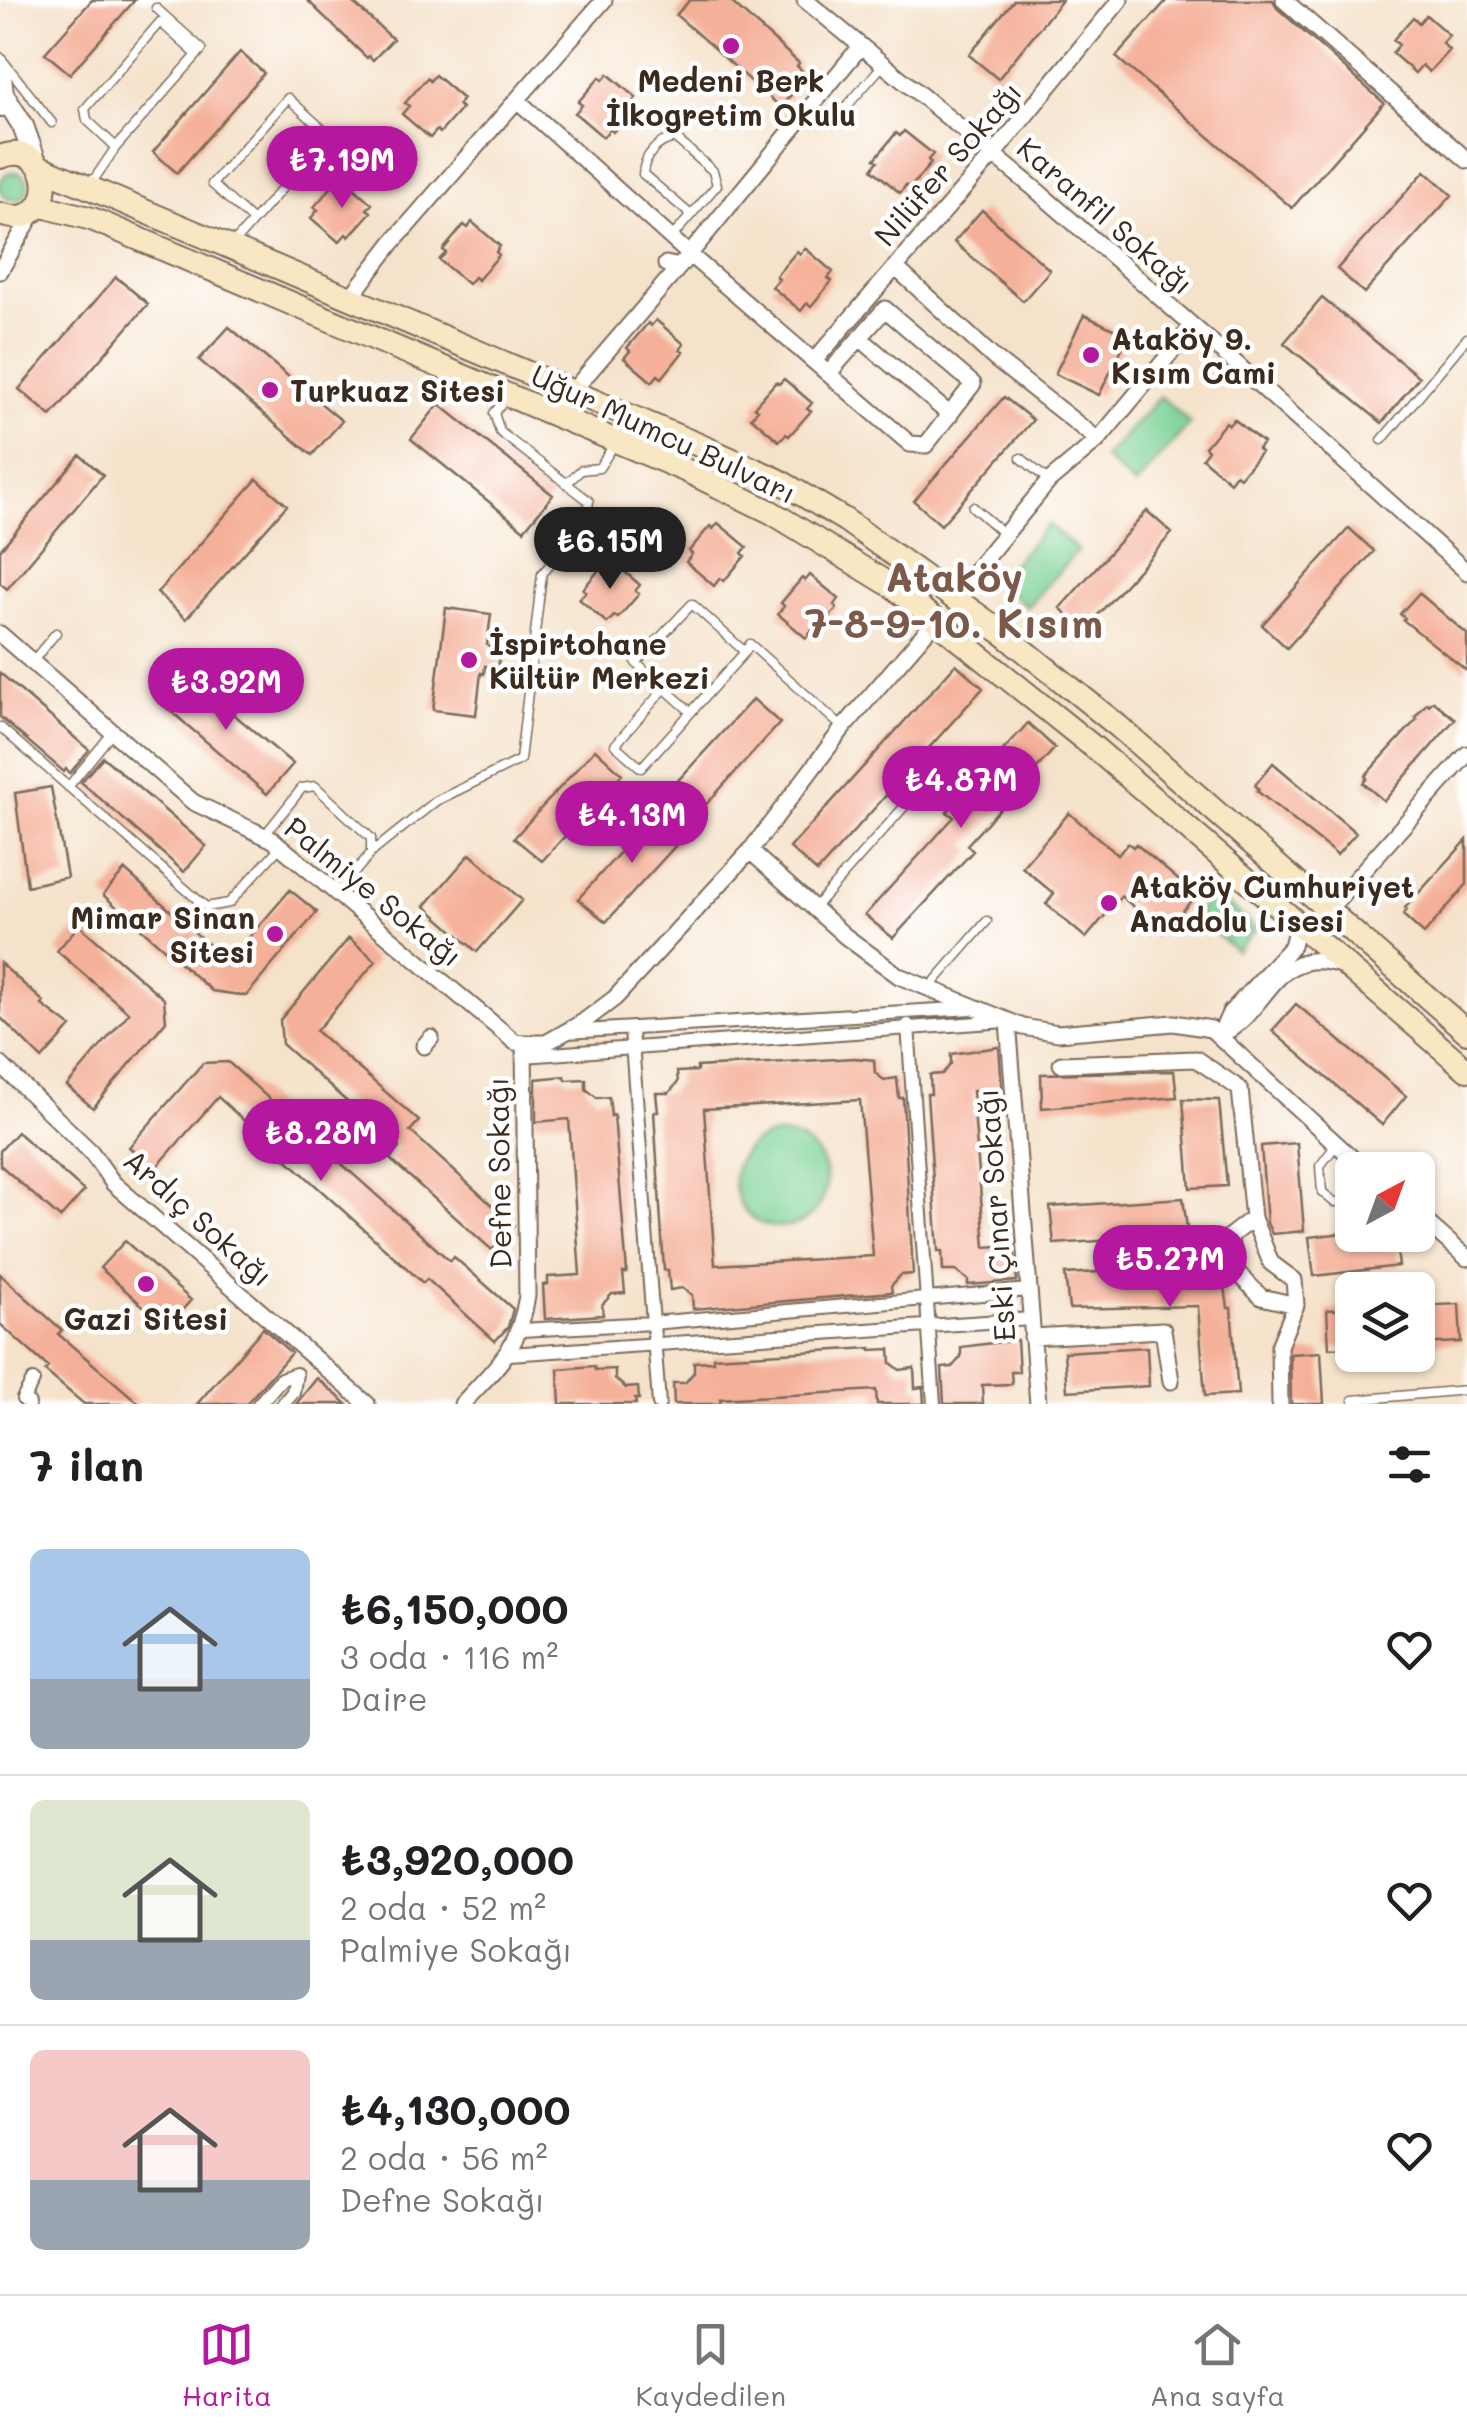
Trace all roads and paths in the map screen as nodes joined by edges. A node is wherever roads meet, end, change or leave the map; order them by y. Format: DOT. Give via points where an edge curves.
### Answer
graph roads {
  1 [pos="604,0"];
  2 [pos="805,0"];
  3 [pos="1120,0"];
  4 [pos="1284,0"];
  5 [pos="156,8"];
  6 [pos="860,47"];
  7 [pos="197,55"];
  8 [pos="0,57"];
  9 [pos="882,66"];
  10 [pos="0,69"];
  11 [pos="74,99"];
  12 [pos="517,100"];
  13 [pos="2,102"];
  14 [pos="85,109"];
  15 [pos="834,122"];
  16 [pos="52,123"];
  17 [pos="116,147"];
  18 [pos="993,155"];
  19 [pos="0,157"];
  20 [pos="1467,160"];
  21 [pos="38,164"];
  22 [pos="85,183"];
  23 [pos="37,207"];
  24 [pos="0,214"];
  25 [pos="691,216"];
  26 [pos="253,221"];
  27 [pos="671,238"];
  28 [pos="230,247"];
  29 [pos="678,262"];
  30 [pos="895,266"];
  31 [pos="0,271"];
  32 [pos="349,299"];
  33 [pos="1192,326"];
  34 [pos="860,338"];
  35 [pos="1467,338"];
  36 [pos="814,361"];
  37 [pos="829,373"];
  38 [pos="571,391"];
  39 [pos="509,396"];
  40 [pos="552,414"];
  41 [pos="950,415"];
  42 [pos="1098,440"];
  43 [pos="1382,440"];
  44 [pos="610,451"];
  45 [pos="1021,458"];
  46 [pos="1049,481"];
  47 [pos="566,483"];
  48 [pos="973,506"];
  49 [pos="1003,533"];
  50 [pos="1467,572"];
  51 [pos="954,596"];
  52 [pos="936,620"];
  53 [pos="56,633"];
  54 [pos="0,634"];
  55 [pos="744,652"];
  56 [pos="32,662"];
  57 [pos="664,689"];
  58 [pos="690,712"];
  59 [pos="0,728"];
  60 [pos="843,728"];
  61 [pos="113,732"];
  62 [pos="1467,754"];
  63 [pos="944,762"];
  64 [pos="68,787"];
  65 [pos="264,836"];
  66 [pos="281,846"];
  67 [pos="750,851"];
  68 [pos="371,853"];
  69 [pos="336,893"];
  70 [pos="813,908"];
  71 [pos="1328,910"];
  72 [pos="986,922"];
  73 [pos="1299,925"];
  74 [pos="1347,967"];
  75 [pos="928,989"];
  76 [pos="973,1008"];
  77 [pos="907,1013"];
  78 [pos="1008,1021"];
  79 [pos="631,1030"];
  80 [pos="908,1030"];
  81 [pos="566,1032"];
  82 [pos="1467,1032"];
  83 [pos="1220,1034"];
  84 [pos="524,1049"];
  85 [pos="633,1050"];
  86 [pos="1061,1064"];
  87 [pos="2,1069"];
  88 [pos="1467,1070"];
  89 [pos="1336,1144"];
  90 [pos="1345,1152"];
  91 [pos="1335,1202"];
  92 [pos="1252,1218"];
  93 [pos="1435,1231"];
  94 [pos="1467,1258"];
  95 [pos="1029,1290"];
  96 [pos="928,1297"];
  97 [pos="1296,1306"];
  98 [pos="1031,1319"];
  99 [pos="652,1323"];
  100 [pos="931,1327"];
  101 [pos="521,1330"];
  102 [pos="1032,1337"];
  103 [pos="655,1347"];
  104 [pos="509,1354"];
  105 [pos="1171,1380"];
  106 [pos="33,1381"];
  107 [pos="1467,1390"];
  108 [pos="1352,1400"];
  109 [pos="29,1404"];
  110 [pos="259,1404"];
  111 [pos="283,1404"];
  112 [pos="368,1404"];
  113 [pos="462,1404"];
  114 [pos="659,1404"];
  115 [pos="934,1404"];
  116 [pos="1038,1404"];
  117 [pos="1280,1404"];
  1 -- 12 [label="street"];
  2 -- 6 [label="street, Karanfil Sokağı"];
  3 -- 18 [label="street, Nilüfer Sokağı"];
  4 -- 20 [label="street"];
  5 -- 7 [label="lane" via="202,49"];
  6 -- 9 [label="street, Karanfil Sokağı"];
  6 -- 29 [label="street"];
  7 -- 14 [label="lane" via="160,22"];
  7 -- 17 [label="lane"];
  8 -- 16 [label="lane"];
  9 -- 15 [label="lane"];
  9 -- 18 [label="street, Karanfil Sokağı"];
  10 -- 13 [label="street"];
  11 -- 14 [label="lane"];
  12 -- 27 [label="street"];
  12 -- 32 [label="street"];
  13 -- 21 [label="street" via="23,126"];
  14 -- 17 [label="lane" via="86,120"];
  17 -- 22 [label="lane"];
  18 -- 30 [label="street, Nilüfer Sokağı"];
  18 -- 33 [label="street, Karanfil Sokağı"];
  19 -- 21 [label="main road, Uğur Mumcu Bulvarı" via="16,154"];
  21 -- 22 [label="main road, Uğur Mumcu Bulvarı"];
  21 -- 23 [label="main road" via="46,186"];
  22 -- 28 [label="main road, Uğur Mumcu Bulvarı"];
  23 -- 24 [label="main road" via="15,217"];
  23 -- 31 [label="street"];
  23 -- 39 [label="main road, Uğur Mumcu Bulvarı" via="92,219"];
  25 -- 25 [label="lane" via="644,174 644,161 662,140 675,138 713,171 717,185"];
  25 -- 27 [label="lane"];
  26 -- 26 [label="lane" via="212,184 288,98 329,135"];
  26 -- 28 [label="lane"];
  27 -- 29 [label="street"];
  28 -- 32 [label="main road, Uğur Mumcu Bulvarı"];
  29 -- 36 [label="street"];
  29 -- 38 [label="street"];
  30 -- 36 [label="street, Nilüfer Sokağı"];
  30 -- 42 [label="street" via="994,358"];
  32 -- 38 [label="main road, Uğur Mumcu Bulvarı"];
  33 -- 42 [label="street"];
  33 -- 50 [label="street, Karanfil Sokağı"];
  34 -- 37 [label="street"];
  34 -- 41 [label="street"];
  34 -- 41 [label="street" via="885,309 973,384"];
  35 -- 43 [label="lane"];
  36 -- 37 [label="street"];
  37 -- 41 [label="street" via="910,444 926,445"];
  38 -- 40 [label="street"];
  38 -- 51 [label="main road, Uğur Mumcu Bulvarı" via="776,479"];
  39 -- 40 [label="main road, Uğur Mumcu Bulvarı"];
  39 -- 47 [label="lane" via="494,413 500,432"];
  40 -- 52 [label="main road, Uğur Mumcu Bulvarı" via="772,512"];
  42 -- 46 [label="street"];
  44 -- 47 [label="lane" via="599,468 581,470"];
  45 -- 46 [label="lane"];
  46 -- 49 [label="street"];
  47 -- 68 [label="lane" via="589,500 586,523 542,574 520,760 436,801"];
  48 -- 49 [label="lane"];
  49 -- 51 [label="street"];
  51 -- 52 [label="main road"];
  51 -- 71 [label="main road, Uğur Mumcu Bulvarı" via="1118,726"];
  52 -- 60 [label="street, Defne Sokağı"];
  52 -- 73 [label="main road, Uğur Mumcu Bulvarı"];
  53 -- 56 [label="lane"];
  54 -- 56 [label="street, Palmiye Sokağı"];
  55 -- 57 [label="lane" via="692,604 636,663"];
  55 -- 58 [label="lane"];
  55 -- 60 [label="lane" via="750,644"];
  56 -- 61 [label="street, Palmiye Sokağı"];
  57 -- 58 [label="lane"];
  57 -- 58 [label="lane" via="615,746 641,768"];
  59 -- 64 [label="lane"];
  60 -- 67 [label="street, Defne Sokağı"];
  61 -- 64 [label="lane"];
  61 -- 65 [label="street, Palmiye Sokağı" via="193,802"];
  62 -- 71 [label="street"];
  63 -- 70 [label="lane"];
  64 -- 66 [label="lane" via="206,908 229,903"];
  65 -- 66 [label="street, Palmiye Sokağı"];
  65 -- 68 [label="lane" via="302,788 315,786 372,838"];
  66 -- 69 [label="street, Palmiye Sokağı"];
  67 -- 70 [label="street"];
  67 -- 81 [label="street, Defne Sokağı" via="614,998"];
  68 -- 69 [label="lane"];
  69 -- 84 [label="street, Palmiye Sokağı"];
  70 -- 75 [label="street" via="899,976"];
  71 -- 73 [label="main road"];
  71 -- 82 [label="main road, Uğur Mumcu Bulvarı"];
  72 -- 75 [label="lane"];
  73 -- 74 [label="main road, Uğur Mumcu Bulvarı"];
  73 -- 83 [label="street" via="1292,946 1230,1013"];
  74 -- 83 [label="street" via="1320,960 1292,965"];
  74 -- 88 [label="main road, Uğur Mumcu Bulvarı"];
  75 -- 76 [label="street"];
  76 -- 77 [label="street"];
  76 -- 78 [label="street"];
  77 -- 79 [label="street"];
  77 -- 80 [label="street"];
  78 -- 80 [label="street"];
  78 -- 83 [label="street" via="1058,1033 1188,1023"];
  78 -- 95 [label="street, Eski Çınar Sokağı"];
  79 -- 81 [label="street"];
  79 -- 85 [label="street"];
  80 -- 85 [label="street"];
  80 -- 96 [label="street"];
  81 -- 84 [label="street, Defne Sokağı"];
  83 -- 89 [label="street"];
  84 -- 85 [label="street"];
  84 -- 101 [label="street, Defne Sokağı" via="527,1296"];
  85 -- 99 [label="street"];
  86 -- 92 [label="street" via="1196,1058 1240,1089"];
  87 -- 112 [label="street, Ardıç Sokağı" via="92,1152 114,1183"];
  89 -- 90 [label="street"];
  89 -- 91 [label="lane" via="1320,1166 1322,1192"];
  92 -- 97 [label="street" via="1272,1263 1294,1280"];
  92 -- 97 [label="street" via="1230,1236 1233,1268 1262,1297"];
  93 -- 94 [label="street"];
  95 -- 96 [label="street"];
  95 -- 98 [label="street, Eski Çınar Sokağı"];
  96 -- 99 [label="street"];
  96 -- 100 [label="street"];
  97 -- 117 [label="street" via="1279,1346"];
  98 -- 100 [label="street"];
  98 -- 102 [label="street, Eski Çınar Sokağı"];
  99 -- 101 [label="street"];
  99 -- 103 [label="street"];
  100 -- 103 [label="street"];
  100 -- 115 [label="street"];
  101 -- 104 [label="street, Defne Sokağı"];
  102 -- 105 [label="street" via="1163,1330"];
  102 -- 116 [label="street, Eski Çınar Sokağı"];
  103 -- 104 [label="street"];
  103 -- 114 [label="street"];
  104 -- 113 [label="street, Defne Sokağı"];
  106 -- 109 [label="street" via="23,1399"];
  107 -- 108 [label="lane"];
  110 -- 111 [label="street" via="281,1379 296,1374 294,1392"];
}
